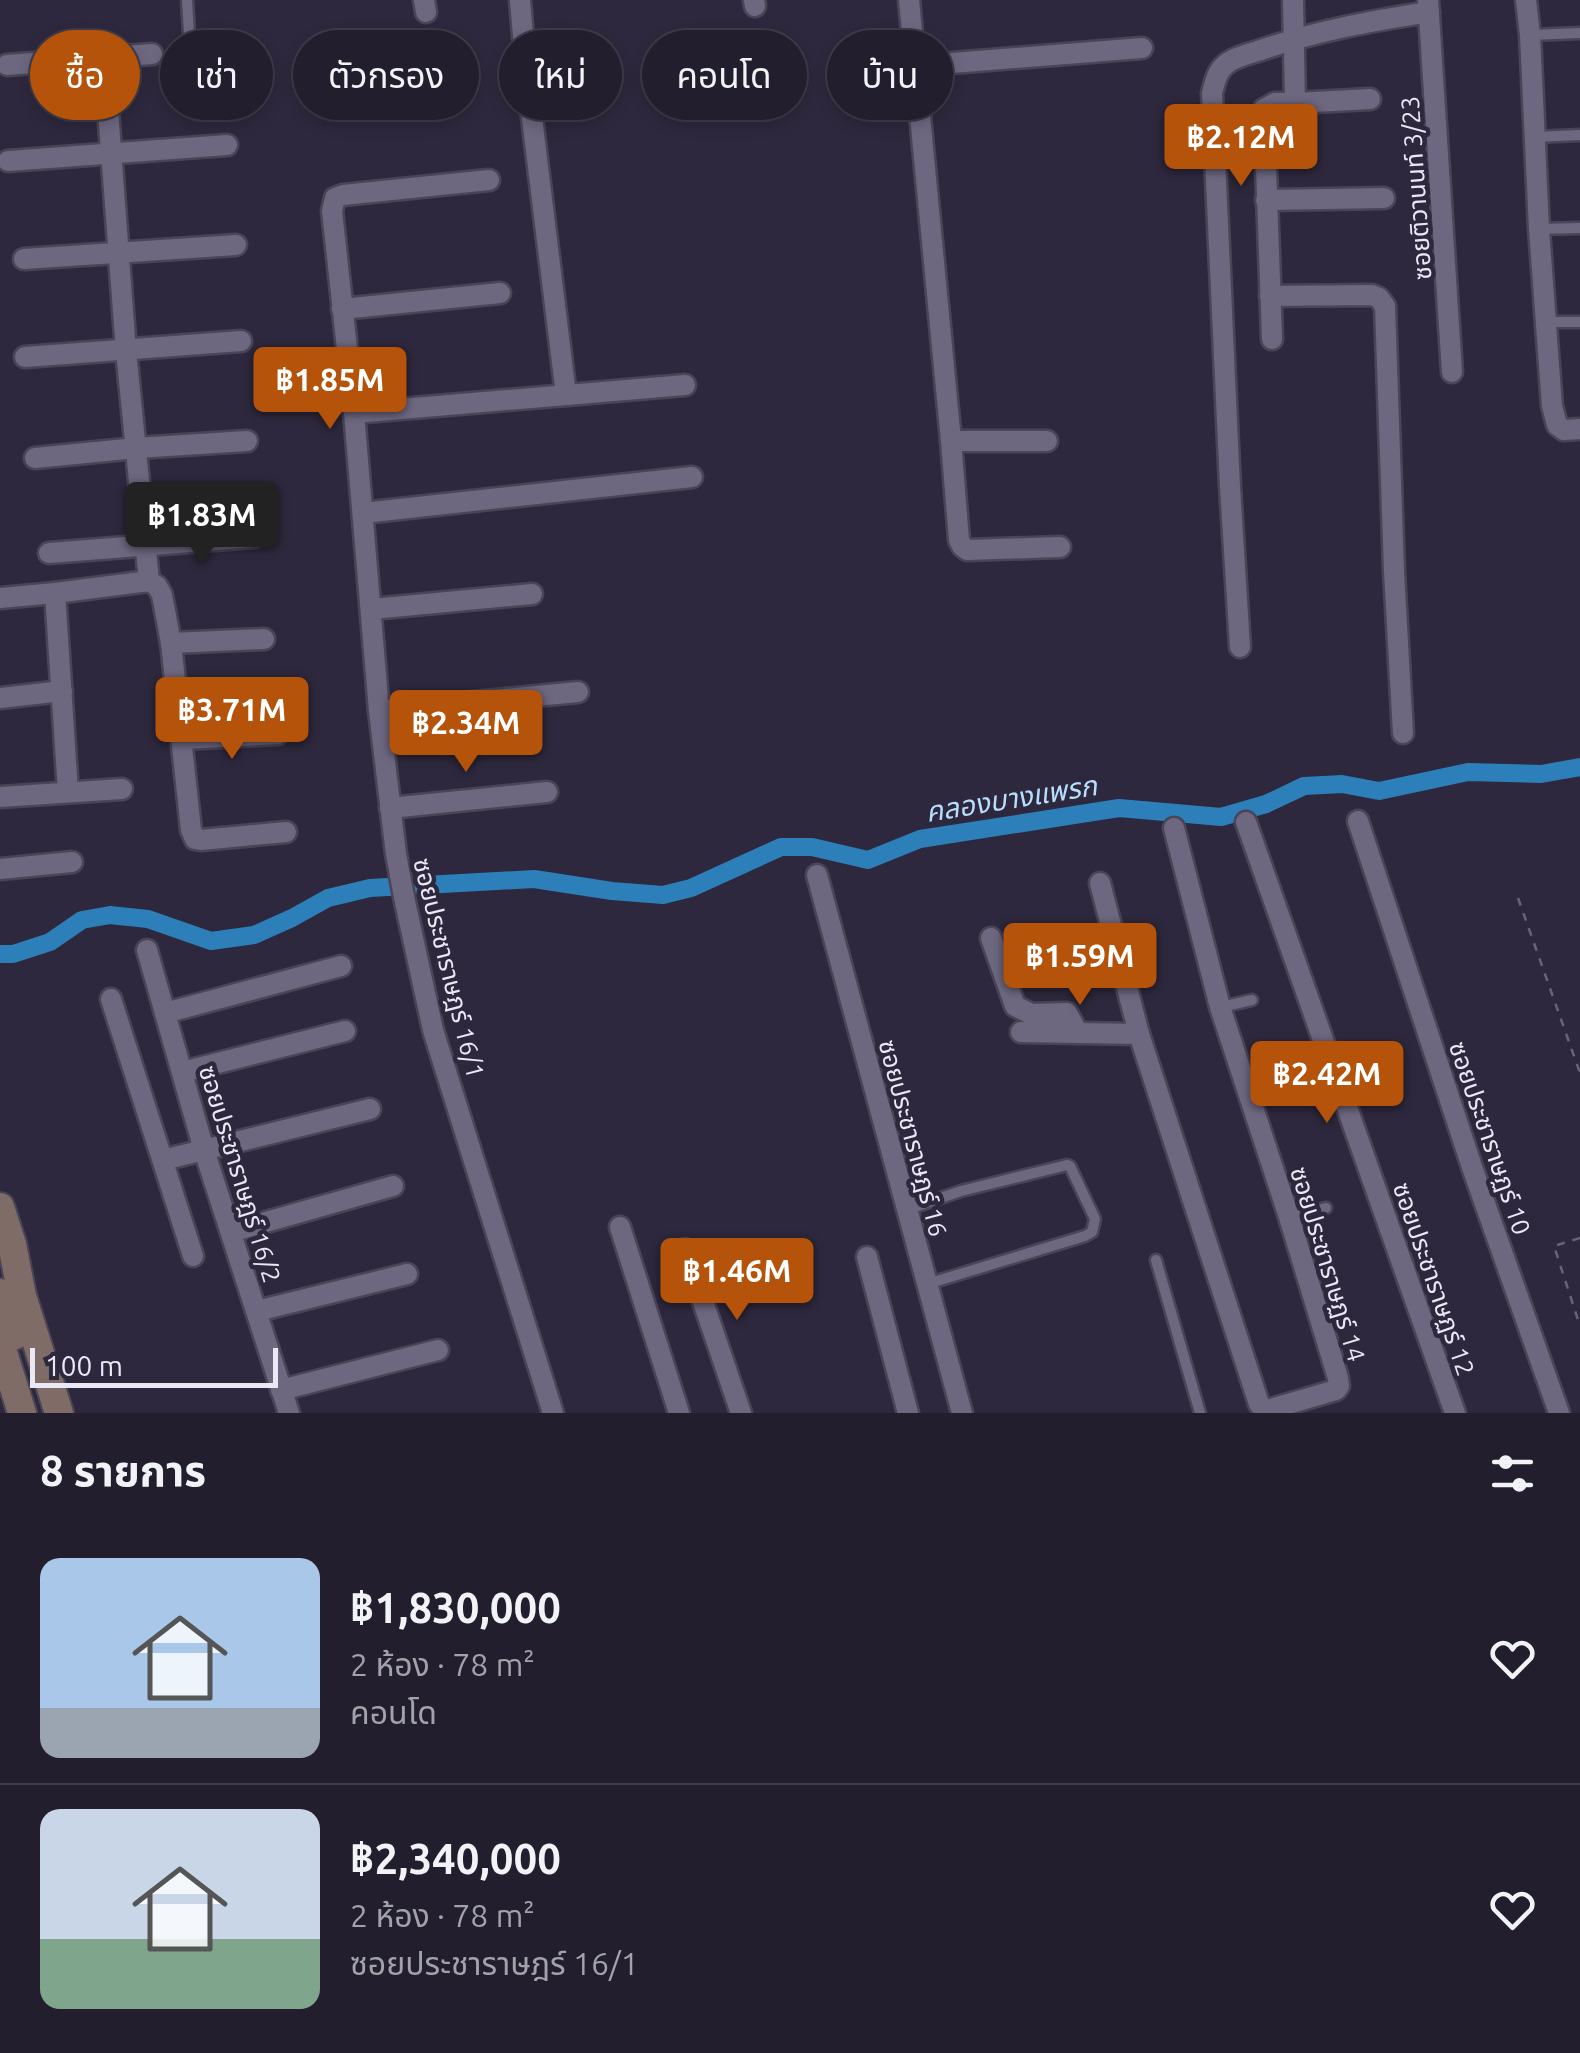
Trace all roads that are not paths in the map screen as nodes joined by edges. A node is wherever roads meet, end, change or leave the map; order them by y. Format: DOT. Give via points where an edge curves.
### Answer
graph roads {
  1 [pos="187,0"];
  2 [pos="909,0"];
  3 [pos="1293,0"];
  4 [pos="1526,0"];
  5 [pos="520,1"];
  6 [pos="1429,6"];
  7 [pos="189,30"];
  8 [pos="911,30"];
  9 [pos="1580,34"];
  10 [pos="1530,35"];
  11 [pos="1295,38"];
  12 [pos="1142,48"];
  13 [pos="152,54"];
  14 [pos="140,55"];
  15 [pos="30,63"];
  16 [pos="953,63"];
  17 [pos="6,65"];
  18 [pos="1370,100"];
  19 [pos="1295,103"];
  20 [pos="109,120"];
  21 [pos="919,120"];
  22 [pos="1580,135"];
  23 [pos="1535,137"];
  24 [pos="227,145"];
  25 [pos="112,154"];
  26 [pos="8,161"];
  27 [pos="489,180"];
  28 [pos="1384,198"];
  29 [pos="1266,200"];
  30 [pos="1580,228"];
  31 [pos="1539,229"];
  32 [pos="236,244"];
  33 [pos="120,252"];
  34 [pos="24,259"];
  35 [pos="500,294"];
  36 [pos="1270,296"];
  37 [pos="342,309"];
  38 [pos="1546,322"];
  39 [pos="1580,322"];
  40 [pos="1272,339"];
  41 [pos="241,341"];
  42 [pos="126,350"];
  43 [pos="25,357"];
  44 [pos="1452,372"];
  45 [pos="685,384"];
  46 [pos="566,395"];
  47 [pos="354,413"];
  48 [pos="1580,428"];
  49 [pos="247,441"];
  50 [pos="951,441"];
  51 [pos="1046,442"];
  52 [pos="136,448"];
  53 [pos="35,458"];
  54 [pos="692,477"];
  55 [pos="363,513"];
  56 [pos="254,537"];
  57 [pos="144,547"];
  58 [pos="1060,547"];
  59 [pos="49,552"];
  60 [pos="149,581"];
  61 [pos="55,593"];
  62 [pos="532,594"];
  63 [pos="0,598"];
  64 [pos="372,609"];
  65 [pos="264,638"];
  66 [pos="171,643"];
  67 [pos="1240,647"];
  68 [pos="62,692"];
  69 [pos="578,692"];
  70 [pos="0,698"];
  71 [pos="379,711"];
  72 [pos="1403,733"];
  73 [pos="278,734"];
  74 [pos="183,740"];
  75 [pos="122,788"];
  76 [pos="68,792"];
  77 [pos="547,792"];
  78 [pos="0,797"];
  79 [pos="390,808"];
  80 [pos="1358,820"];
  81 [pos="1246,822"];
  82 [pos="1174,828"];
  83 [pos="286,832"];
  84 [pos="72,862"];
  85 [pos="0,869"];
  86 [pos="818,874"];
  87 [pos="1100,883"];
  88 [pos="991,938"];
  89 [pos="146,950"];
  90 [pos="341,966"];
  91 [pos="110,999"];
  92 [pos="1252,1000"];
  93 [pos="1220,1008"];
  94 [pos="165,1013"];
  95 [pos="346,1031"];
  96 [pos="1021,1032"];
  97 [pos="1078,1033"];
  98 [pos="1139,1034"];
  99 [pos="182,1072"];
  100 [pos="370,1109"];
  101 [pos="204,1150"];
  102 [pos="163,1160"];
  103 [pos="393,1186"];
  104 [pos="0,1207"];
  105 [pos="1326,1208"];
  106 [pos="906,1210"];
  107 [pos="1288,1217"];
  108 [pos="620,1227"];
  109 [pos="231,1232"];
  110 [pos="685,1248"];
  111 [pos="193,1256"];
  112 [pos="867,1257"];
  113 [pos="1156,1260"];
  114 [pos="408,1274"];
  115 [pos="926,1284"];
  116 [pos="0,1293"];
  117 [pos="257,1311"];
  118 [pos="0,1342"];
  119 [pos="438,1350"];
  120 [pos="282,1390"];
  121 [pos="1302,1407"];
  122 [pos="49,1411"];
  123 [pos="289,1413"];
  124 [pos="553,1413"];
  125 [pos="679,1413"];
  126 [pos="741,1413"];
  127 [pos="908,1413"];
  128 [pos="962,1413"];
  129 [pos="1200,1413"];
  130 [pos="1455,1413"];
  131 [pos="1559,1413"];
  1 -- 7 [label="lane"];
  2 -- 8 [label="street"];
  3 -- 11 [label="street"];
  4 -- 10 [label="street"];
  5 -- 46 [label="street"];
  6 -- 11 [label="street"];
  6 -- 44 [label="street, ซอยติวานนท์ 3/23"];
  9 -- 10 [label="lane"];
  10 -- 23 [label="street"];
  11 -- 19 [label="street"];
  11 -- 67 [label="street" via="1225,64 1212,94"];
  12 -- 16 [label="street"];
  13 -- 14 [label="street"];
  15 -- 17 [label="street"];
  18 -- 19 [label="street"];
  19 -- 29 [label="street" via="1264,110"];
  20 -- 25 [label="street"];
  21 -- 50 [label="street"];
  22 -- 23 [label="lane"];
  23 -- 31 [label="street"];
  24 -- 25 [label="street"];
  25 -- 26 [label="street"];
  25 -- 33 [label="street"];
  27 -- 37 [label="street, ซอยประชาราษฎร์ 16/1" via="335,198"];
  28 -- 29 [label="street"];
  29 -- 36 [label="street"];
  30 -- 31 [label="lane"];
  31 -- 38 [label="street"];
  32 -- 33 [label="street"];
  33 -- 34 [label="street"];
  33 -- 42 [label="street"];
  35 -- 37 [label="street"];
  36 -- 40 [label="street"];
  36 -- 72 [label="street" via="1372,295 1385,306"];
  37 -- 47 [label="street, ซอยประชาราษฎร์ 16/1"];
  38 -- 39 [label="lane"];
  38 -- 48 [label="street" via="1554,419 1564,430"];
  41 -- 42 [label="street"];
  42 -- 43 [label="street"];
  42 -- 52 [label="street"];
  45 -- 46 [label="street"];
  46 -- 47 [label="street"];
  47 -- 55 [label="street, ซอยประชาราษฎร์ 16/1"];
  49 -- 52 [label="street"];
  50 -- 51 [label="street"];
  50 -- 58 [label="street" via="962,546"];
  52 -- 53 [label="street"];
  52 -- 57 [label="street"];
  54 -- 55 [label="street"];
  55 -- 64 [label="street, ซอยประชาราษฎร์ 16/1"];
  56 -- 57 [label="street"];
  57 -- 59 [label="street"];
  57 -- 60 [label="street"];
  60 -- 61 [label="street"];
  60 -- 66 [label="street" via="162,594"];
  61 -- 63 [label="street"];
  61 -- 68 [label="street"];
  62 -- 64 [label="street"];
  64 -- 71 [label="street, ซอยประชาราษฎร์ 16/1"];
  65 -- 66 [label="street"];
  66 -- 74 [label="street"];
  68 -- 70 [label="street"];
  68 -- 76 [label="street"];
  69 -- 71 [label="street"];
  71 -- 79 [label="street, ซอยประชาราษฎร์ 16/1"];
  73 -- 74 [label="street"];
  74 -- 83 [label="street" via="196,839"];
  75 -- 76 [label="street"];
  76 -- 78 [label="street"];
  77 -- 79 [label="street"];
  79 -- 124 [label="street, ซอยประชาราษฎร์ 16/1" via="433,1030"];
  80 -- 131 [label="street, ซอยประชาราษฏร์ 10"];
  81 -- 130 [label="street, ซอยประชาราษฏร์ 12"];
  82 -- 93 [label="street, ซอยประชาราษฏร์ 14"];
  84 -- 85 [label="street"];
  86 -- 106 [label="street, ซอยประชาราษฎร์ 16"];
  87 -- 98 [label="street"];
  88 -- 97 [label="street" via="1015,1006 1030,1014 1067,1013"];
  89 -- 94 [label="street, ซอยประชาราษฎร์ 16/2"];
  90 -- 94 [label="street"];
  91 -- 102 [label="street"];
  92 -- 93 [label="lane"];
  93 -- 107 [label="street, ซอยประชาราษฏร์ 14"];
  94 -- 99 [label="street, ซอยประชาราษฎร์ 16/2"];
  95 -- 99 [label="street"];
  96 -- 97 [label="street"];
  97 -- 98 [label="street"];
  98 -- 121 [label="street, ซอยประชาราษฏร์ 14" via="1259,1404"];
  99 -- 101 [label="street, ซอยประชาราษฎร์ 16/2"];
  100 -- 101 [label="street"];
  101 -- 102 [label="street"];
  101 -- 109 [label="street, ซอยประชาราษฎร์ 16/2"];
  102 -- 111 [label="street"];
  103 -- 109 [label="street"];
  104 -- 122 [label="main road"];
  105 -- 107 [label="lane"];
  106 -- 115 [label="street, ซอยประชาราษฎร์ 16"];
  106 -- 115 [label="lane" via="1067,1164 1095,1219 1085,1236"];
  107 -- 121 [label="street, ซอยประชาราษฏร์ 14" via="1339,1386"];
  108 -- 125 [label="street"];
  109 -- 117 [label="street, ซอยประชาราษฎร์ 16/2"];
  110 -- 126 [label="street"];
  112 -- 127 [label="street"];
  113 -- 129 [label="lane"];
  114 -- 117 [label="street"];
  115 -- 128 [label="street, ซอยประชาราษฎร์ 16"];
  116 -- 122 [label="main road"];
  117 -- 120 [label="street, ซอยประชาราษฎร์ 16/2"];
  118 -- 122 [label="main road"];
  119 -- 120 [label="street"];
  120 -- 123 [label="street, ซอยประชาราษฎร์ 16/2"];
}
